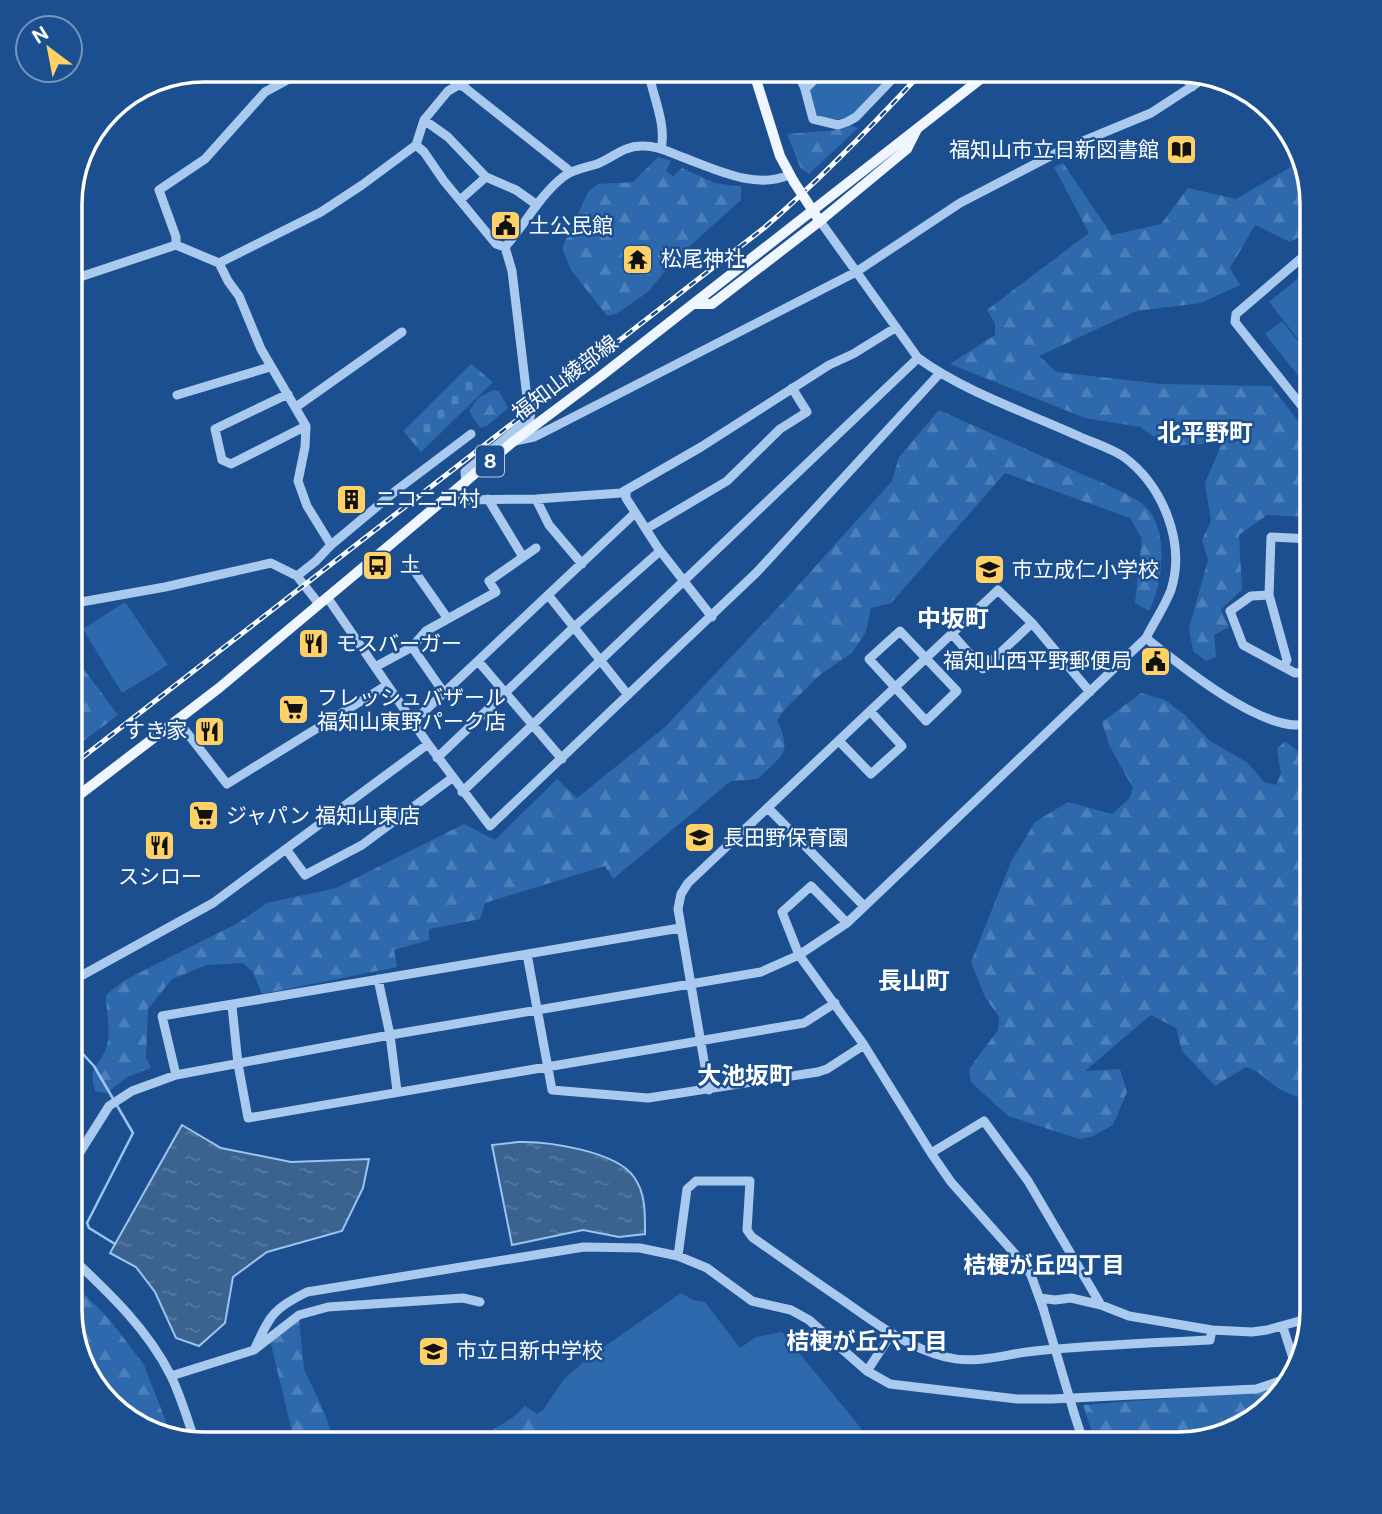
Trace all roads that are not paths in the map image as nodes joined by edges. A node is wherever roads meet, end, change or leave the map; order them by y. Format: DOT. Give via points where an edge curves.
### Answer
graph roads {
  1 [pos="283,82"];
  2 [pos="460,82"];
  3 [pos="649,82"];
  4 [pos="757,83"];
  5 [pos="803,83"];
  6 [pos="812,83"];
  7 [pos="889,83"];
  8 [pos="976,83"];
  9 [pos="1189,83"];
  10 [pos="456,84"];
  11 [pos="1196,84"];
  12 [pos="1192,87"];
  13 [pos="806,89"];
  14 [pos="424,120"];
  15 [pos="917,129"];
  16 [pos="416,145"];
  17 [pos="662,149"];
  18 [pos="572,172"];
  19 [pos="486,177"];
  20 [pos="791,179"];
  21 [pos="460,200"];
  22 [pos="537,205"];
  23 [pos="819,219"];
  24 [pos="176,245"];
  25 [pos="505,247"];
  26 [pos="1300,259"];
  27 [pos="219,263"];
  28 [pos="856,272"];
  29 [pos="83,276"];
  30 [pos="693,304"];
  31 [pos="895,328"];
  32 [pos="402,332"];
  33 [pos="918,358"];
  34 [pos="271,367"];
  35 [pos="940,373"];
  36 [pos="792,388"];
  37 [pos="288,394"];
  38 [pos="177,395"];
  39 [pos="1300,404"];
  40 [pos="296,407"];
  41 [pos="306,426"];
  42 [pos="471,435"];
  43 [pos="514,441"];
  44 [pos="466,482"];
  45 [pos="626,490"];
  46 [pos="452,494"];
  47 [pos="488,499"];
  48 [pos="536,499"];
  49 [pos="635,513"];
  50 [pos="646,529"];
  51 [pos="1300,538"];
  52 [pos="331,545"];
  53 [pos="537,548"];
  54 [pos="660,551"];
  55 [pos="523,557"];
  56 [pos="582,564"];
  57 [pos="411,566"];
  58 [pos="297,576"];
  59 [pos="684,581"];
  60 [pos="1269,595"];
  61 [pos="549,596"];
  62 [pos="323,601"];
  63 [pos="83,602"];
  64 [pos="712,617"];
  65 [pos="448,619"];
  66 [pos="1032,623"];
  67 [pos="574,627"];
  68 [pos="953,635"];
  69 [pos="1146,638"];
  70 [pos="412,647"];
  71 [pos="928,658"];
  72 [pos="601,661"];
  73 [pos="478,662"];
  74 [pos="376,667"];
  75 [pos="1283,667"];
  76 [pos="1300,673"];
  77 [pos="387,685"];
  78 [pos="895,688"];
  79 [pos="506,692"];
  80 [pos="1090,692"];
  81 [pos="444,693"];
  82 [pos="628,695"];
  83 [pos="870,711"];
  84 [pos="177,720"];
  85 [pos="413,722"];
  86 [pos="533,724"];
  87 [pos="1300,724"];
  88 [pos="839,741"];
  89 [pos="428,744"];
  90 [pos="438,758"];
  91 [pos="562,759"];
  92 [pos="452,778"];
  93 [pos="82,792"];
  94 [pos="462,792"];
  95 [pos="768,808"];
  96 [pos="286,849"];
  97 [pos="864,906"];
  98 [pos="847,923"];
  99 [pos="680,928"];
  100 [pos="527,954"];
  101 [pos="799,955"];
  102 [pos="82,975"];
  103 [pos="378,979"];
  104 [pos="691,984"];
  105 [pos="835,1003"];
  106 [pos="232,1006"];
  107 [pos="538,1010"];
  108 [pos="390,1035"];
  109 [pos="700,1040"];
  110 [pos="864,1045"];
  111 [pos="237,1064"];
  112 [pos="547,1066"];
  113 [pos="176,1075"];
  114 [pos="709,1090"];
  115 [pos="397,1091"];
  116 [pos="82,1149"];
  117 [pos="931,1153"];
  118 [pos="678,1256"];
  119 [pos="82,1268"];
  120 [pos="1040,1298"];
  121 [pos="480,1302"];
  122 [pos="1101,1305"];
  123 [pos="1299,1322"];
  124 [pos="1283,1327"];
  125 [pos="1212,1330"];
  126 [pos="892,1333"];
  127 [pos="254,1350"];
  128 [pos="1291,1353"];
  129 [pos="867,1371"];
  130 [pos="171,1376"];
  131 [pos="1276,1382"];
  132 [pos="191,1431"];
  133 [pos="1080,1432"];
  1 -- 24 [label="street" via="265,92 205,159 159,190"];
  2 -- 10 [label="street"];
  3 -- 17 [label="street" via="660,113"];
  4 -- 20 [label="main road"];
  5 -- 13 [label="street"];
  6 -- 13 [label="street"];
  7 -- 13 [label="street" via="856,117 838,125 813,119"];
  8 -- 15 [label="main road, 福知山綾部線 / 8"];
  9 -- 12 [label="street"];
  10 -- 14 [label="street"];
  10 -- 18 [label="street"];
  11 -- 12 [label="street"];
  12 -- 28 [label="street" via="1151,113 1064,149 960,203"];
  14 -- 16 [label="street"];
  14 -- 19 [label="street"];
  15 -- 23 [label="main road" via="907,149"];
  15 -- 30 [label="main road, 福知山綾部線 / 8"];
  16 -- 21 [label="street"];
  16 -- 27 [label="street" via="321,212"];
  17 -- 18 [label="street" via="628,148"];
  17 -- 20 [label="street" via="732,175 766,181"];
  18 -- 22 [label="street"];
  19 -- 21 [label="street"];
  19 -- 22 [label="street"];
  20 -- 23 [label="main road, bridge"];
  21 -- 25 [label="street" via="496,244"];
  22 -- 25 [label="street"];
  23 -- 28 [label="street"];
  23 -- 30 [label="main road" via="712,304"];
  24 -- 27 [label="street"];
  24 -- 29 [label="street"];
  25 -- 44 [label="street" via="530,418 465,472"];
  26 -- 39 [label="street" via="1236,314 1235,322"];
  27 -- 34 [label="street"];
  28 -- 31 [label="street"];
  28 -- 43 [label="street" via="534,437"];
  30 -- 43 [label="main road, 福知山綾部線 / 8"];
  31 -- 33 [label="street"];
  31 -- 36 [label="street"];
  32 -- 40 [label="street"];
  33 -- 35 [label="street"];
  33 -- 59 [label="street"];
  34 -- 37 [label="street"];
  34 -- 38 [label="street"];
  35 -- 64 [label="street"];
  35 -- 69 [label="street" via="1124,457 1150,483 1173,530 1175,556 1171,590"];
  36 -- 45 [label="street"];
  36 -- 50 [label="street" via="807,412 780,429 727,481"];
  37 -- 40 [label="street"];
  37 -- 41 [label="street" via="215,429 222,460 231,464"];
  40 -- 41 [label="street"];
  41 -- 52 [label="street" via="298,481"];
  42 -- 52 [label="street"];
  43 -- 44 [label="main road, 福知山綾部線 / 8"];
  44 -- 46 [label="main road, 福知山綾部線 / 8"];
  45 -- 48 [label="street"];
  45 -- 49 [label="street"];
  46 -- 47 [label="street" via="461,500"];
  46 -- 62 [label="main road, 福知山綾部線 / 8"];
  47 -- 48 [label="street"];
  47 -- 55 [label="street"];
  48 -- 56 [label="street" via="549,525"];
  49 -- 50 [label="street"];
  49 -- 56 [label="street"];
  50 -- 54 [label="street"];
  51 -- 60 [label="street" via="1271,537"];
  52 -- 58 [label="street"];
  53 -- 55 [label="street"];
  54 -- 59 [label="street"];
  54 -- 67 [label="street"];
  55 -- 65 [label="street" via="489,581 496,592"];
  56 -- 61 [label="street"];
  57 -- 65 [label="street"];
  58 -- 62 [label="street"];
  58 -- 63 [label="street" via="271,563 261,564"];
  59 -- 64 [label="street"];
  59 -- 72 [label="street"];
  60 -- 75 [label="street" via="1287,660"];
  60 -- 75 [label="street" via="1251,596 1230,611 1243,645"];
  61 -- 67 [label="street"];
  61 -- 73 [label="street"];
  62 -- 74 [label="street"];
  62 -- 84 [label="main road, 福知山綾部線 / 8"];
  64 -- 82 [label="street"];
  65 -- 70 [label="street" via="426,631"];
  66 -- 68 [label="street" via="998,590"];
  66 -- 68 [label="street" via="983,668"];
  66 -- 80 [label="street"];
  67 -- 72 [label="street"];
  67 -- 79 [label="street"];
  68 -- 71 [label="street"];
  69 -- 80 [label="street"];
  69 -- 87 [label="street" via="1202,682 1271,720"];
  70 -- 74 [label="street"];
  70 -- 81 [label="street"];
  71 -- 78 [label="street"];
  71 -- 78 [label="street" via="900,631 884,645 869,659"];
  71 -- 78 [label="street" via="957,691 926,721"];
  72 -- 82 [label="street"];
  72 -- 86 [label="street"];
  73 -- 79 [label="street"];
  73 -- 81 [label="street"];
  74 -- 77 [label="street"];
  75 -- 76 [label="street"];
  77 -- 84 [label="street" via="227,784"];
  77 -- 85 [label="street"];
  78 -- 83 [label="street"];
  79 -- 86 [label="street"];
  79 -- 90 [label="street"];
  80 -- 97 [label="street"];
  81 -- 85 [label="street"];
  82 -- 91 [label="street"];
  83 -- 88 [label="street"];
  83 -- 88 [label="street" via="902,746 872,774"];
  84 -- 93 [label="main road, 福知山綾部線 / 8"];
  85 -- 89 [label="street"];
  86 -- 91 [label="street"];
  86 -- 94 [label="street"];
  88 -- 95 [label="street"];
  89 -- 90 [label="street"];
  89 -- 96 [label="street"];
  90 -- 92 [label="street"];
  91 -- 94 [label="street" via="490,826"];
  92 -- 94 [label="street"];
  92 -- 96 [label="street" via="362,845 305,875"];
  95 -- 97 [label="street"];
  95 -- 99 [label="street" via="688,883 677,909"];
  96 -- 102 [label="street" via="213,903"];
  97 -- 98 [label="street"];
  98 -- 101 [label="street"];
  98 -- 101 [label="street" via="811,886 782,912"];
  99 -- 100 [label="street"];
  99 -- 104 [label="street"];
  100 -- 103 [label="street"];
  100 -- 107 [label="street"];
  101 -- 104 [label="street" via="761,972"];
  101 -- 105 [label="street"];
  103 -- 106 [label="street"];
  103 -- 108 [label="street"];
  104 -- 107 [label="street"];
  104 -- 109 [label="street"];
  105 -- 109 [label="street" via="804,1023"];
  105 -- 110 [label="street"];
  106 -- 111 [label="street"];
  106 -- 113 [label="street" via="162,1016"];
  107 -- 108 [label="street"];
  107 -- 112 [label="street"];
  108 -- 111 [label="street"];
  108 -- 115 [label="street"];
  109 -- 112 [label="street"];
  109 -- 114 [label="street"];
  110 -- 114 [label="street" via="818,1072"];
  110 -- 117 [label="street"];
  111 -- 113 [label="street"];
  111 -- 115 [label="street" via="248,1118"];
  112 -- 114 [label="street" via="552,1090 648,1098"];
  112 -- 115 [label="street"];
  113 -- 116 [label="street" via="132,1091 109,1106"];
  117 -- 120 [label="street" via="951,1182 1016,1252"];
  117 -- 122 [label="street" via="984,1121 1028,1181"];
  118 -- 126 [label="street" via="687,1189 696,1181 750,1181 747,1230 752,1237"];
  118 -- 127 [label="street" via="640,1248 584,1247 307,1292 269,1317"];
  118 -- 129 [label="street" via="707,1268 752,1301 809,1320"];
  119 -- 130 [label="street" via="129,1313"];
  120 -- 122 [label="street" via="1071,1298"];
  120 -- 133 [label="street, bridge"];
  121 -- 127 [label="street" via="463,1298 328,1307 299,1315"];
  122 -- 125 [label="street" via="1129,1316"];
  123 -- 124 [label="street"];
  124 -- 125 [label="street" via="1252,1332"];
  124 -- 128 [label="street"];
  125 -- 126 [label="street" via="1210,1340 1087,1346 965,1361 927,1351"];
  126 -- 129 [label="street"];
  127 -- 130 [label="street"];
  129 -- 131 [label="street" via="890,1384 1017,1399 1166,1395 1256,1389"];
  130 -- 132 [label="street"];
}
